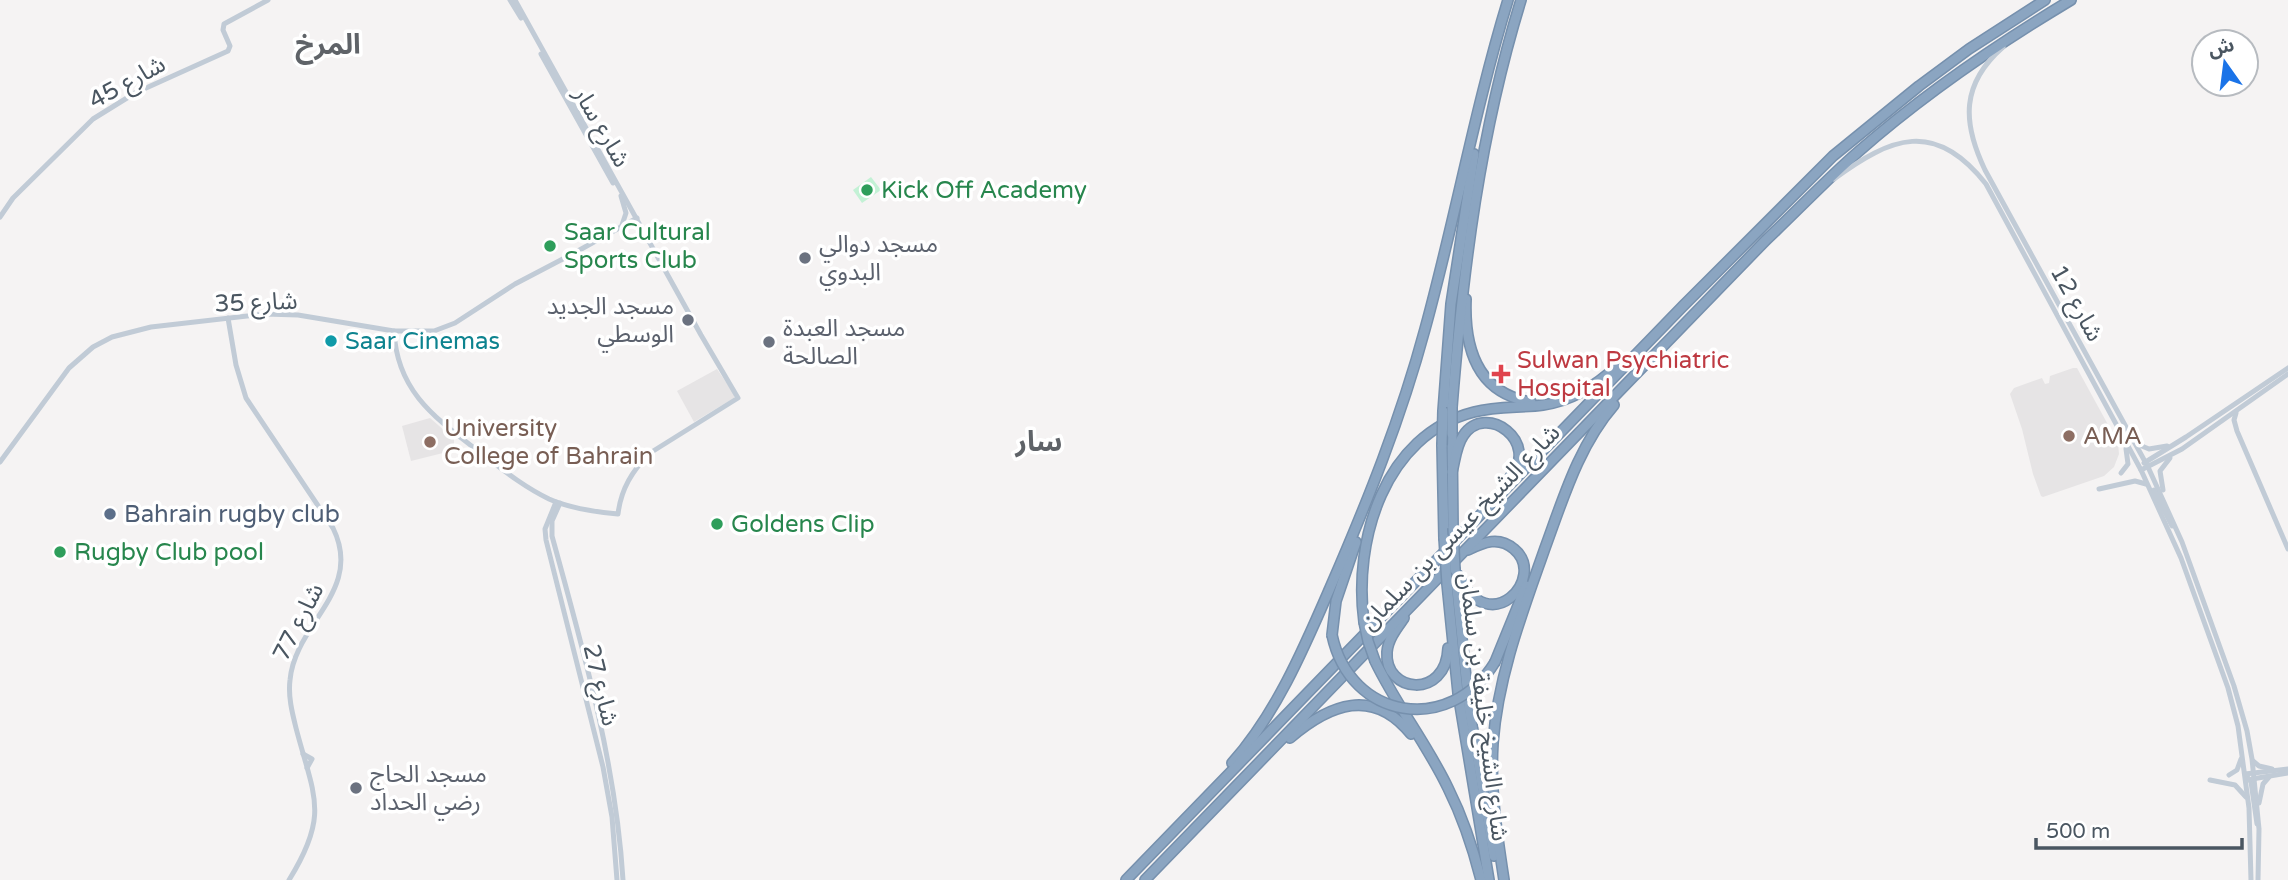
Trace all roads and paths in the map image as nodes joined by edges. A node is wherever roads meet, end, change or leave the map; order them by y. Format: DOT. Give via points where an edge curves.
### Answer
graph roads {
  1 [pos="268,0"];
  2 [pos="512,0"];
  3 [pos="1508,0"];
  4 [pos="1513,0"];
  5 [pos="1521,0"];
  6 [pos="2045,0"];
  7 [pos="2071,0"];
  8 [pos="2039,19"];
  9 [pos="1469,148"];
  10 [pos="1817,191"];
  11 [pos="621,196"];
  12 [pos="0,217"];
  13 [pos="636,220"];
  14 [pos="619,228"];
  15 [pos="1463,250"];
  16 [pos="1683,306"];
  17 [pos="228,318"];
  18 [pos="394,331"];
  19 [pos="1660,350"];
  20 [pos="2288,368"];
  21 [pos="2288,374"];
  22 [pos="1560,400"];
  23 [pos="1448,409"];
  24 [pos="2236,411"];
  25 [pos="2113,418"];
  26 [pos="2216,426"];
  27 [pos="2197,430"];
  28 [pos="2237,431"];
  29 [pos="2120,433"];
  30 [pos="2180,441"];
  31 [pos="2136,443"];
  32 [pos="2182,449"];
  33 [pos="0,462"];
  34 [pos="2143,466"];
  35 [pos="1452,472"];
  36 [pos="2121,473"];
  37 [pos="1374,484"];
  38 [pos="2149,486"];
  39 [pos="2099,489"];
  40 [pos="546,497"];
  41 [pos="558,502"];
  42 [pos="2166,503"];
  43 [pos="569,505"];
  44 [pos="554,511"];
  45 [pos="1478,517"];
  46 [pos="1556,518"];
  47 [pos="2182,542"];
  48 [pos="2288,549"];
  49 [pos="1462,553"];
  50 [pos="1455,570"];
  51 [pos="1415,601"];
  52 [pos="1449,618"];
  53 [pos="2239,736"];
  54 [pos="2243,757"];
  55 [pos="2252,759"];
  56 [pos="1252,770"];
  57 [pos="2279,770"];
  58 [pos="2288,771"];
  59 [pos="1441,775"];
  60 [pos="2229,775"];
  61 [pos="2250,776"];
  62 [pos="2269,777"];
  63 [pos="2210,780"];
  64 [pos="2248,802"];
  65 [pos="2258,809"];
  66 [pos="1183,820"];
  67 [pos="2259,829"];
  68 [pos="289,880"];
  69 [pos="617,880"];
  70 [pos="623,880"];
  71 [pos="1126,880"];
  72 [pos="1145,880"];
  73 [pos="1481,880"];
  74 [pos="1489,880"];
  75 [pos="1502,880"];
  76 [pos="2251,880"];
  77 [pos="2258,880"];
  1 -- 12 [label="street, شارع 45" via="226,22 223,30 228,51 135,93 93,119 13,198"];
  2 -- 11 [label="street, شارع سار"];
  2 -- 13 [label="street, شارع سار"];
  3 -- 9 [label="highway"];
  4 -- 15 [label="highway, شارع الشيخ خليفة بن سلمان" via="1484,108"];
  5 -- 15 [label="highway, شارع الشيخ خليفة بن سلمان" via="1492,108"];
  6 -- 16 [label="highway, شارع الشيخ عيسى بن سلمان" via="1928,79 1833,156"];
  7 -- 8 [label="highway, شارع الشيخ عيسى بن سلمان"];
  8 -- 10 [label="highway, شارع الشيخ عيسى بن سلمان" via="1925,97"];
  8 -- 31 [label="street, شارع 12" via="1982,70 1970,98 1971,133 1985,170"];
  9 -- 15 [label="highway"];
  9 -- 37 [label="highway" via="1422,342"];
  10 -- 19 [label="highway, شارع الشيخ عيسى بن سلمان"];
  10 -- 25 [label="street, شارع 12" via="1872,152 1892,144 1936,145 1963,159 1990,192"];
  11 -- 13 [label="street, شارع سار"];
  11 -- 14 [label="street" via="626,213"];
  13 -- 14 [label="street, شارع 35"];
  13 -- 43 [label="street, شارع سار" via="738,398 645,457 622,491 618,514"];
  14 -- 18 [label="street, شارع 35" via="445,328"];
  15 -- 22 [label="highway" via="1468,337 1479,371 1503,394 1519,400"];
  15 -- 23 [label="highway, شارع الشيخ خليفة بن سلمان"];
  16 -- 22 [label="highway" via="1602,380"];
  16 -- 45 [label="highway, شارع الشيخ عيسى بن سلمان"];
  17 -- 18 [label="street, شارع 35" via="298,315"];
  17 -- 33 [label="street, شارع 35" via="132,331 93,347 63,374"];
  17 -- 68 [label="street, شارع 77" via="246,398 333,528 342,555 340,578 293,662 290,678 292,711 316,805 309,846"];
  18 -- 40 [label="street" via="402,369 425,408 509,475"];
  19 -- 46 [label="highway" via="1607,412"];
  19 -- 49 [label="highway, شارع الشيخ عيسى بن سلمان"];
  20 -- 27 [label="street"];
  21 -- 24 [label="street"];
  22 -- 59 [label="highway, bridge" via="1489,409 1461,416 1432,431 1404,457 1367,534 1361,581 1368,641 1401,711"];
  23 -- 35 [label="highway, شارع الشيخ خليفة بن سلمان, bridge"];
  23 -- 52 [label="highway, شارع الشيخ خليفة بن سلمان, bridge" via="1442,445"];
  24 -- 26 [label="street"];
  24 -- 28 [label="street"];
  25 -- 29 [label="street, شارع 12"];
  25 -- 34 [label="street"];
  26 -- 28 [label="street" via="2230,425"];
  26 -- 32 [label="street"];
  27 -- 30 [label="street"];
  27 -- 34 [label="street"];
  28 -- 48 [label="street"];
  29 -- 34 [label="street, شارع 12"];
  29 -- 36 [label="street" via="2128,461"];
  30 -- 31 [label="street" via="2153,449"];
  30 -- 34 [label="street"];
  31 -- 34 [label="street, شارع 12"];
  32 -- 34 [label="street"];
  32 -- 42 [label="street" via="2161,468"];
  34 -- 38 [label="street, شارع 12"];
  34 -- 42 [label="street, شارع 12"];
  34 -- 47 [label="street"];
  35 -- 45 [label="highway" via="1461,437 1476,425 1496,424 1516,440 1519,460 1515,472"];
  35 -- 50 [label="highway, شارع الشيخ خليفة بن سلمان, bridge"];
  37 -- 46 [label="highway, bridge" via="1336,601 1332,635 1339,659 1353,681 1383,703 1409,709 1435,708 1458,700 1479,684 1494,663"];
  37 -- 66 [label="highway" via="1316,621 1278,696 1236,759"];
  38 -- 39 [label="street" via="2137,481"];
  38 -- 53 [label="street, شارع 12" via="2181,558 2228,688"];
  40 -- 41 [label="street"];
  40 -- 44 [label="street"];
  41 -- 43 [label="street"];
  41 -- 44 [label="street, شارع 27"];
  42 -- 47 [label="street, شارع 12"];
  43 -- 44 [label="street"];
  44 -- 69 [label="street, شارع 27" via="545,529 546,540 603,766"];
  44 -- 70 [label="street, شارع 27" via="552,536 607,752"];
  45 -- 66 [label="highway, شارع الشيخ عيسى بن سلمان"];
  46 -- 75 [label="highway" via="1517,629 1496,714 1493,794"];
  47 -- 55 [label="street, شارع 12" via="2238,698"];
  49 -- 50 [label="highway" via="1491,541 1507,544 1524,566 1520,586 1504,602 1479,602"];
  49 -- 51 [label="highway, شارع الشيخ عيسى بن سلمان"];
  50 -- 75 [label="highway, شارع الشيخ خليفة بن سلمان" via="1469,707"];
  51 -- 52 [label="highway" via="1387,651 1390,669 1403,682 1421,685 1443,671"];
  51 -- 56 [label="highway, شارع الشيخ عيسى بن سلمان"];
  52 -- 74 [label="highway, شارع الشيخ خليفة بن سلمان"];
  53 -- 54 [label="street, شارع 12"];
  53 -- 61 [label="street"];
  54 -- 60 [label="street"];
  54 -- 61 [label="street, شارع 12"];
  55 -- 57 [label="street" via="2259,766"];
  55 -- 61 [label="street, شارع 12"];
  56 -- 59 [label="highway" via="1320,715 1360,704 1384,710 1400,722"];
  56 -- 72 [label="highway, شارع الشيخ عيسى بن سلمان"];
  57 -- 58 [label="street"];
  57 -- 61 [label="street"];
  58 -- 62 [label="street"];
  59 -- 73 [label="highway" via="1469,836"];
  61 -- 62 [label="street"];
  61 -- 64 [label="street, شارع 12"];
  61 -- 65 [label="street, شارع 12"];
  61 -- 67 [label="street"];
  62 -- 65 [label="street"];
  63 -- 64 [label="street" via="2235,785"];
  64 -- 76 [label="street, شارع 12"];
  65 -- 67 [label="street, شارع 12"];
  66 -- 71 [label="highway, شارع الشيخ عيسى بن سلمان"];
  67 -- 77 [label="street, شارع 12"];
}
